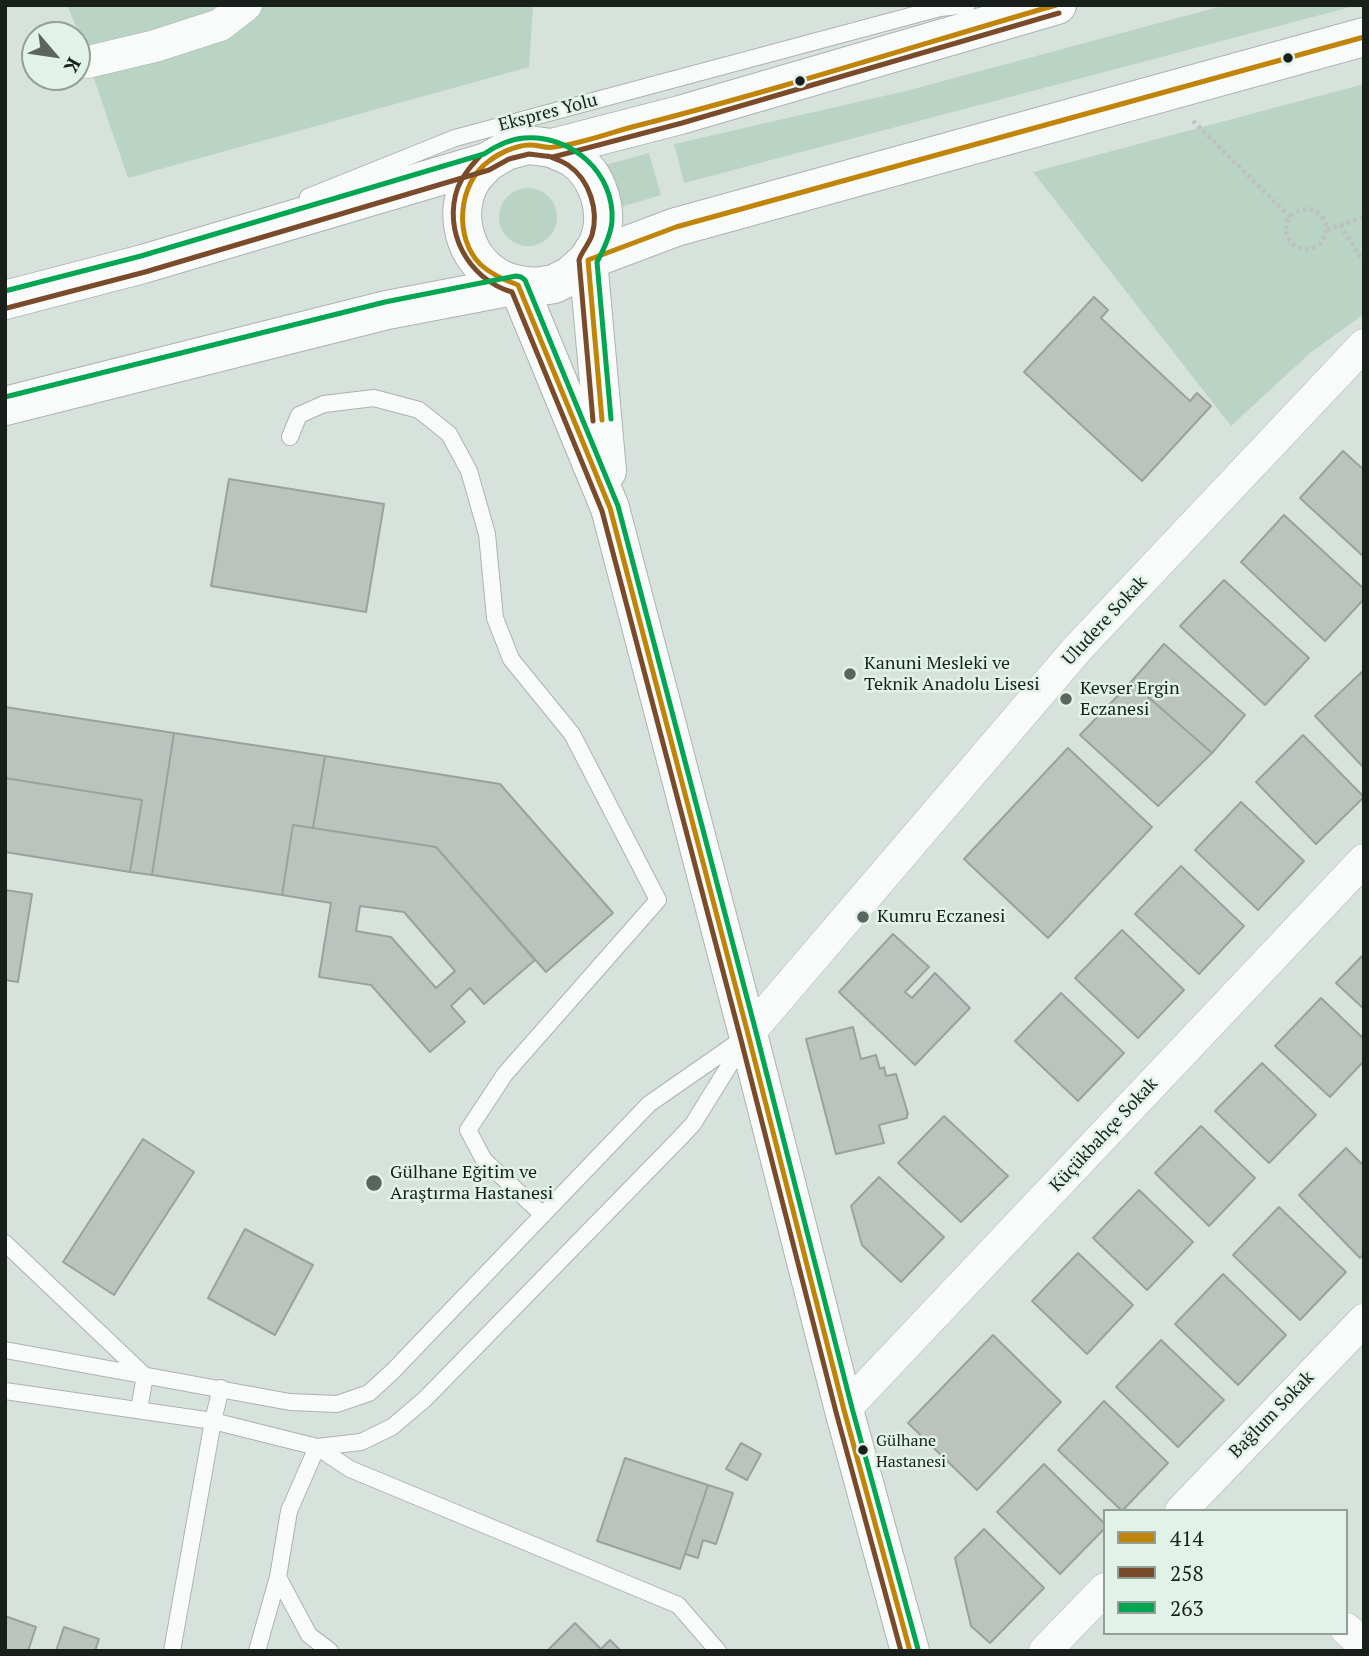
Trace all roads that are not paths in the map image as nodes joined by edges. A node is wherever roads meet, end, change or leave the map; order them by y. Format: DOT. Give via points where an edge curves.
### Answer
graph roads {
  1 [pos="246,5"];
  2 [pos="967,5"];
  3 [pos="1057,5"];
  4 [pos="1364,37"];
  5 [pos="91,61"];
  6 [pos="552,148"];
  7 [pos="487,162"];
  8 [pos="588,261"];
  9 [pos="143,264"];
  10 [pos="518,285"];
  11 [pos="5,300"];
  12 [pos="1364,345"];
  13 [pos="5,407"];
  14 [pos="290,438"];
  15 [pos="610,508"];
  16 [pos="1364,860"];
  17 [pos="748,1034"];
  18 [pos="543,1215"];
  19 [pos="5,1243"];
  20 [pos="1364,1320"];
  21 [pos="5,1350"];
  22 [pos="145,1376"];
  23 [pos="221,1388"];
  24 [pos="5,1391"];
  25 [pos="139,1409"];
  26 [pos="844,1410"];
  27 [pos="213,1421"];
  28 [pos="317,1447"];
  29 [pos="1196,1506"];
  30 [pos="278,1577"];
  31 [pos="1103,1591"];
  32 [pos="1348,1631"];
  33 [pos="1364,1645"];
  34 [pos="172,1651"];
  35 [pos="257,1651"];
  36 [pos="330,1651"];
  37 [pos="718,1651"];
  38 [pos="910,1651"];
  39 [pos="1045,1651"];
  1 -- 5 [label="street" via="220,25"];
  2 -- 9 [label="lane, Ekspres Yolu" via="940,8 456,138"];
  3 -- 6 [label="main road"];
  4 -- 8 [label="main road" via="676,227"];
  6 -- 7 [label="main road" via="528,145"];
  6 -- 8 [label="main road" via="573,158 590,174 600,194 599,240"];
  7 -- 9 [label="main road"];
  7 -- 10 [label="main road" via="472,179 464,200 467,244 497,277"];
  8 -- 10 [label="main road" via="554,284"];
  8 -- 15 [label="main road"];
  9 -- 11 [label="main road"];
  10 -- 13 [label="main road" via="374,313"];
  10 -- 15 [label="main road"];
  12 -- 17 [label="street, Uludere Sokak" via="1078,648"];
  14 -- 18 [label="lane" via="299,415 324,404 373,398 419,410 449,434 470,471 487,534 495,618 511,659 572,734 658,900 505,1074 468,1129 484,1160"];
  15 -- 17 [label="main road"];
  16 -- 26 [label="street, Küçükbahçe Sokak"];
  17 -- 18 [label="lane" via="649,1104"];
  17 -- 26 [label="main road"];
  17 -- 28 [label="lane" via="693,1124 425,1399 391,1427 361,1442"];
  18 -- 23 [label="lane" via="369,1393 337,1404 290,1402"];
  19 -- 22 [label="lane"];
  20 -- 29 [label="street, Bağlum Sokak"];
  21 -- 22 [label="lane"];
  22 -- 23 [label="lane"];
  22 -- 25 [label="lane"];
  23 -- 27 [label="lane"];
  24 -- 25 [label="lane"];
  25 -- 27 [label="lane"];
  26 -- 38 [label="main road"];
  27 -- 28 [label="lane"];
  27 -- 34 [label="lane"];
  28 -- 30 [label="lane" via="289,1511"];
  28 -- 37 [label="lane" via="350,1469 678,1605"];
  30 -- 35 [label="lane"];
  30 -- 36 [label="lane" via="309,1635"];
  31 -- 39 [label="street"];
  32 -- 33 [label="street"];
}
